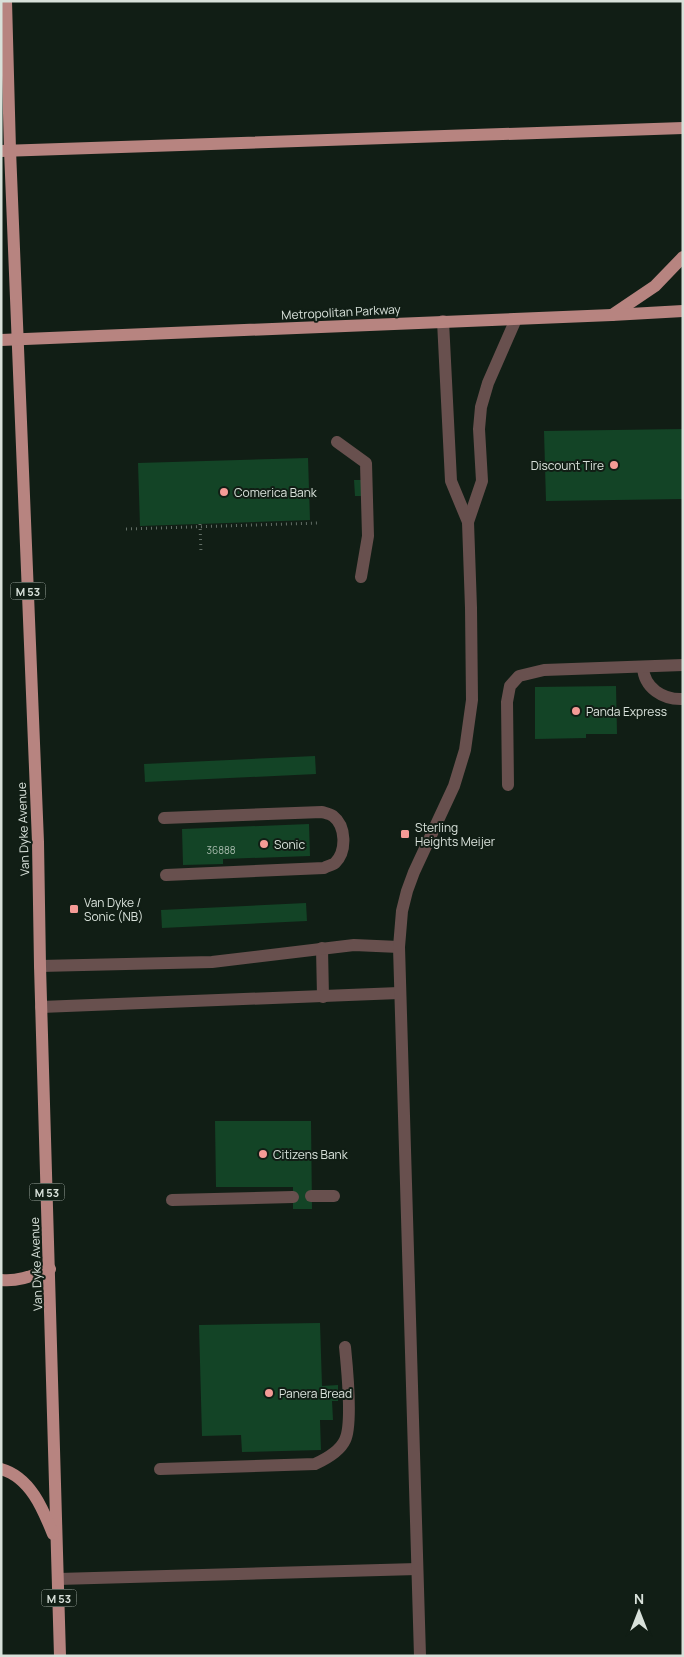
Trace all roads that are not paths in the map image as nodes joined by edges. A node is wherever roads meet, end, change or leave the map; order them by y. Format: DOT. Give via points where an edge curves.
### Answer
graph roads {
  1 [pos="6,1"];
  2 [pos="681,131"];
  3 [pos="6,150"];
  4 [pos="683,257"];
  5 [pos="683,311"];
  6 [pos="612,315"];
  7 [pos="516,319"];
  8 [pos="443,321"];
  9 [pos="1,340"];
  10 [pos="18,340"];
  11 [pos="336,442"];
  12 [pos="468,522"];
  13 [pos="361,577"];
  14 [pos="683,666"];
  15 [pos="643,667"];
  16 [pos="683,699"];
  17 [pos="508,785"];
  18 [pos="164,818"];
  19 [pos="166,875"];
  20 [pos="399,947"];
  21 [pos="322,948"];
  22 [pos="40,966"];
  23 [pos="399,993"];
  24 [pos="323,997"];
  25 [pos="41,1007"];
  26 [pos="311,1196"];
  27 [pos="334,1196"];
  28 [pos="293,1197"];
  29 [pos="172,1200"];
  30 [pos="50,1269"];
  31 [pos="1,1280"];
  32 [pos="345,1348"];
  33 [pos="1,1469"];
  34 [pos="160,1469"];
  35 [pos="56,1541"];
  36 [pos="417,1569"];
  37 [pos="58,1579"];
  38 [pos="60,1656"];
  39 [pos="420,1656"];
  1 -- 3 [label="main road, Van Dyke Avenue / M 53"];
  2 -- 3 [label="main road"];
  3 -- 10 [label="main road, Van Dyke Avenue / M 53"];
  4 -- 6 [label="main road" via="655,286"];
  5 -- 6 [label="main road, Metropolitan Parkway"];
  6 -- 7 [label="main road, Metropolitan Parkway"];
  7 -- 8 [label="main road, Metropolitan Parkway"];
  7 -- 12 [label="lane" via="481,407 482,481"];
  8 -- 10 [label="main road, Metropolitan Parkway"];
  8 -- 12 [label="lane" via="451,481"];
  9 -- 10 [label="main road, Metropolitan Parkway"];
  10 -- 22 [label="main road, Van Dyke Avenue / M 53"];
  11 -- 13 [label="lane" via="366,464 368,536"];
  12 -- 20 [label="lane" via="473,677 470,725 454,786 407,891"];
  14 -- 15 [label="lane"];
  15 -- 16 [label="lane" via="643,676 655,691 668,698"];
  15 -- 17 [label="lane" via="535,671 519,676 510,686 507,702"];
  18 -- 19 [label="lane" via="322,812 341,825 344,837 342,852 335,863 324,868"];
  20 -- 21 [label="lane" via="354,945"];
  20 -- 23 [label="lane"];
  21 -- 22 [label="lane" via="212,962"];
  21 -- 24 [label="lane"];
  22 -- 25 [label="main road, Van Dyke Avenue / M 53"];
  23 -- 24 [label="lane"];
  23 -- 36 [label="lane"];
  24 -- 25 [label="lane"];
  25 -- 30 [label="main road, Van Dyke Avenue / M 53"];
  26 -- 27 [label="lane"];
  28 -- 29 [label="lane"];
  30 -- 31 [label="main road" via="30,1277"];
  30 -- 35 [label="main road, Van Dyke Avenue / M 53"];
  32 -- 34 [label="lane" via="348,1428 345,1441 326,1459 315,1464"];
  33 -- 35 [label="main road" via="10,1472 29,1488 44,1511"];
  35 -- 37 [label="main road, Van Dyke Avenue / M 53"];
  36 -- 37 [label="lane"];
  36 -- 39 [label="lane"];
  37 -- 38 [label="main road, Van Dyke Avenue / M 53"];
}
